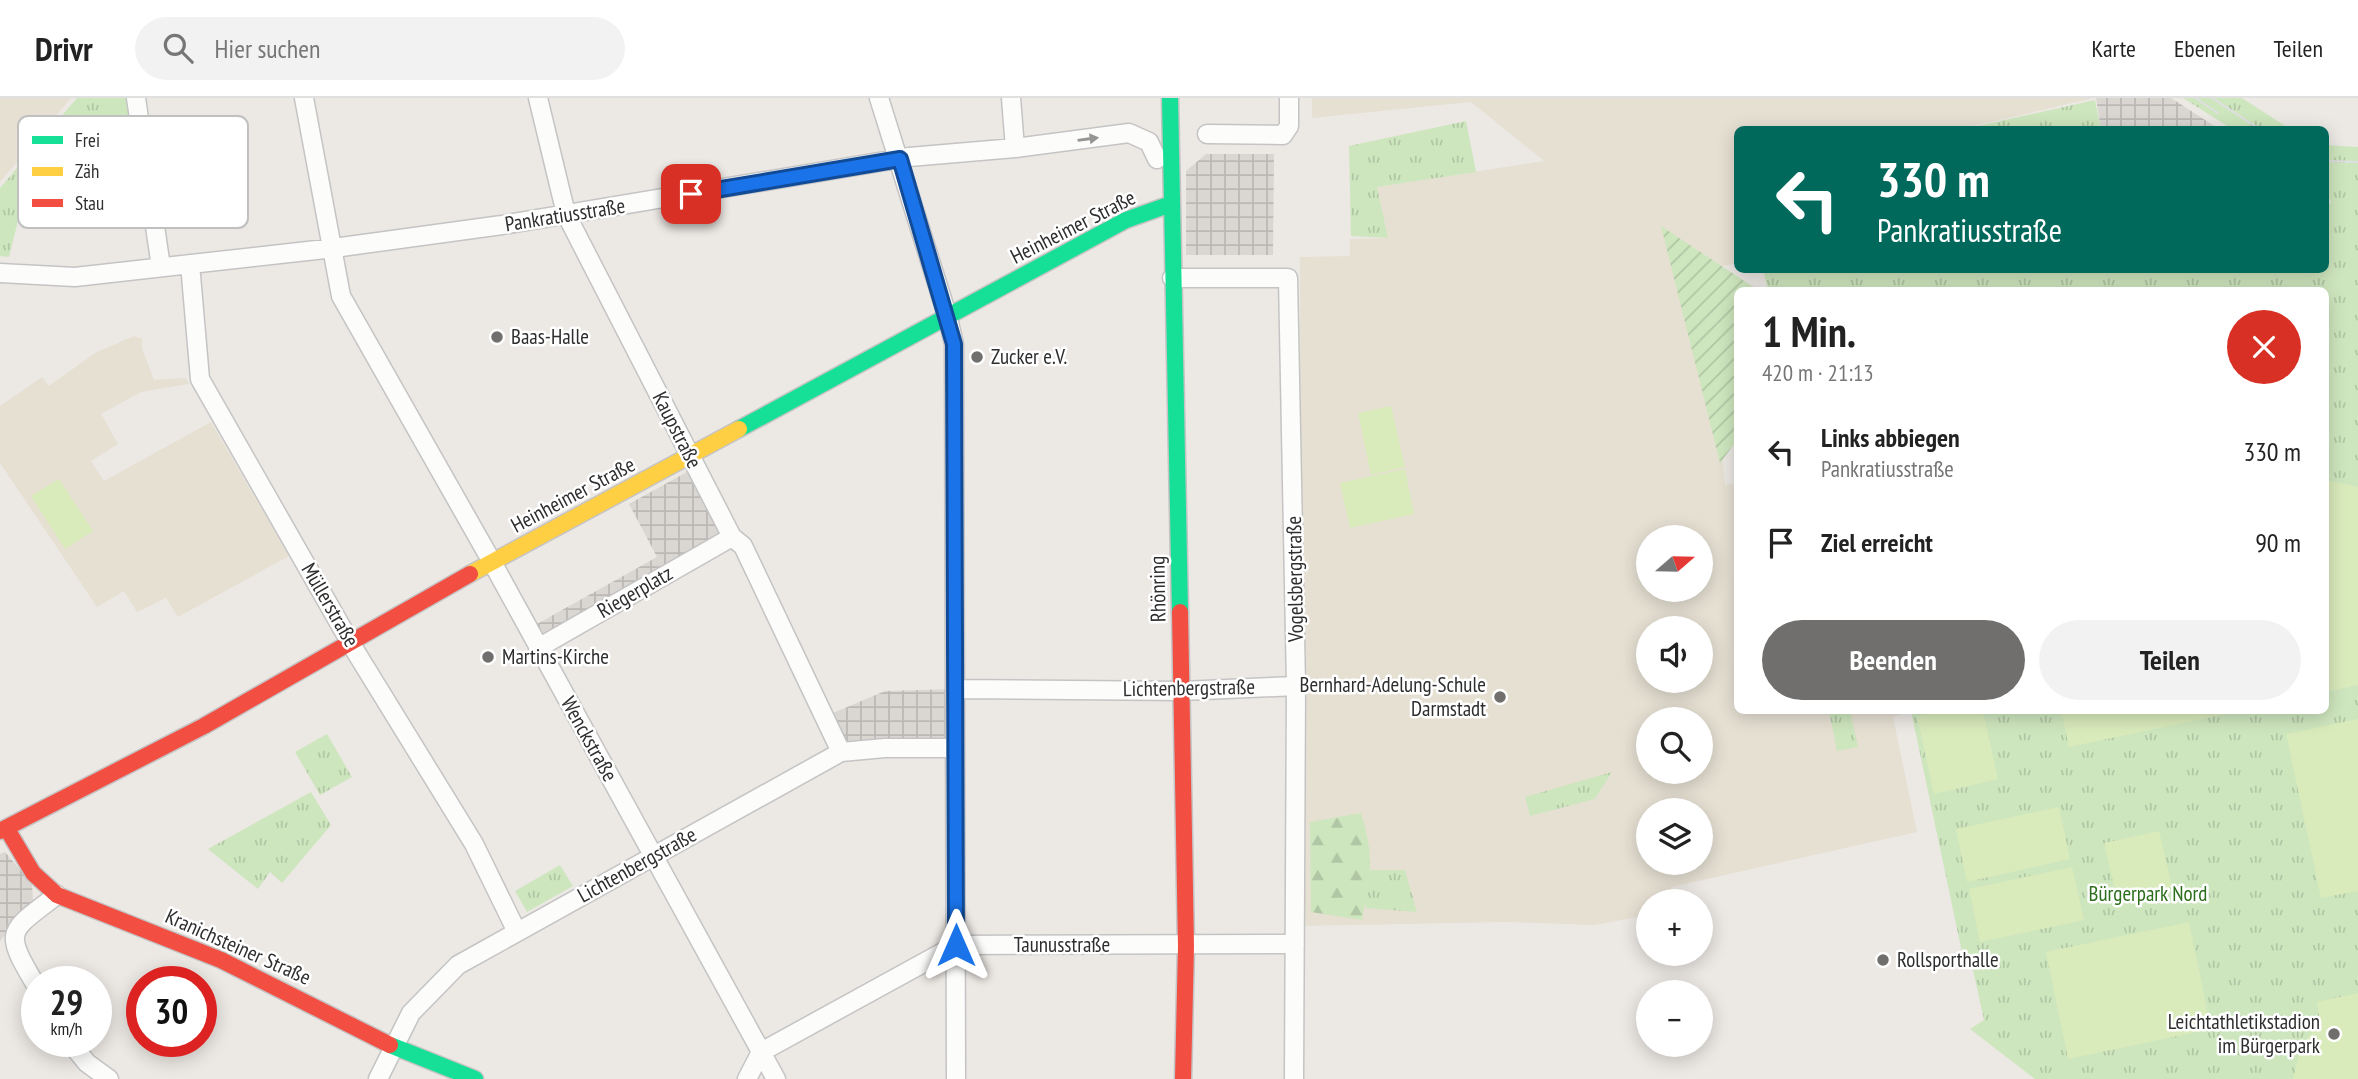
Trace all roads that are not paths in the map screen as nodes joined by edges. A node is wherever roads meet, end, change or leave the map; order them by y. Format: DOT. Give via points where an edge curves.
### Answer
graph roads {
  1 [pos="136,98"];
  2 [pos="304,98"];
  3 [pos="538,98"];
  4 [pos="879,98"];
  5 [pos="1011,98"];
  6 [pos="1157,98"];
  7 [pos="1170,98"];
  8 [pos="1289,98"];
  9 [pos="139,116"];
  10 [pos="1208,134"];
  11 [pos="1015,148"];
  12 [pos="900,159"];
  13 [pos="1157,159"];
  14 [pos="1171,204"];
  15 [pos="566,214"];
  16 [pos="1136,215"];
  17 [pos="155,228"];
  18 [pos="334,248"];
  19 [pos="190,264"];
  20 [pos="161,267"];
  21 [pos="0,273"];
  22 [pos="1172,278"];
  23 [pos="948,318"];
  24 [pos="690,455"];
  25 [pos="732,537"];
  26 [pos="492,562"];
  27 [pos="350,641"];
  28 [pos="538,648"];
  29 [pos="1296,686"];
  30 [pos="956,690"];
  31 [pos="1181,691"];
  32 [pos="954,748"];
  33 [pos="841,752"];
  34 [pos="2,826"];
  35 [pos="654,856"];
  36 [pos="57,895"];
  37 [pos="517,932"];
  38 [pos="1295,944"];
  39 [pos="956,945"];
  40 [pos="1186,946"];
  41 [pos="24,966"];
  42 [pos="392,1045"];
  43 [pos="761,1052"];
  44 [pos="82,1057"];
  45 [pos="109,1079"];
  46 [pos="378,1079"];
  47 [pos="475,1079"];
  48 [pos="747,1079"];
  49 [pos="776,1079"];
  50 [pos="956,1079"];
  51 [pos="1183,1079"];
  52 [pos="1294,1079"];
  1 -- 9 [label="street"];
  2 -- 18 [label="street, Wenckstraße"];
  3 -- 15 [label="street, Kaupstraße"];
  4 -- 12 [label="street"];
  5 -- 11 [label="street"];
  6 -- 13 [label="main road"];
  7 -- 14 [label="main road, Rhönring"];
  8 -- 10 [label="street" via="1289,126 1281,136"];
  11 -- 12 [label="street, Pankratiusstraße"];
  11 -- 13 [label="street, Pankratiusstraße, one-way" via="1129,133 1149,142"];
  12 -- 15 [label="street, Pankratiusstraße"];
  12 -- 23 [label="street"];
  13 -- 16 [label="main road" via="1154,190"];
  14 -- 16 [label="main road, Heinheimer Straße"];
  14 -- 22 [label="main road, Rhönring"];
  15 -- 18 [label="street, Pankratiusstraße"];
  15 -- 24 [label="street, Kaupstraße"];
  16 -- 23 [label="main road, Heinheimer Straße"];
  17 -- 20 [label="street"];
  18 -- 19 [label="street, Pankratiusstraße"];
  18 -- 26 [label="street, Wenckstraße" via="341,296"];
  19 -- 20 [label="street, Pankratiusstraße"];
  19 -- 27 [label="street, Müllerstraße" via="200,379"];
  20 -- 21 [label="street, Pankratiusstraße" via="75,277"];
  22 -- 29 [label="street, Vogelsbergstraße" via="1288,278"];
  22 -- 31 [label="main road, Rhönring"];
  23 -- 24 [label="main road, Heinheimer Straße"];
  23 -- 30 [label="street" via="954,344"];
  24 -- 25 [label="street, Kaupstraße"];
  24 -- 26 [label="main road, Heinheimer Straße"];
  25 -- 28 [label="street, Riegerplatz"];
  25 -- 33 [label="street, Kaupstraße" via="743,546"];
  26 -- 27 [label="main road, Heinheimer Straße"];
  26 -- 28 [label="street, Wenckstraße"];
  27 -- 34 [label="main road, Heinheimer Straße" via="204,726"];
  27 -- 37 [label="street, Müllerstraße" via="474,844"];
  28 -- 35 [label="street, Wenckstraße"];
  29 -- 31 [label="street, Lichtenbergstraße"];
  29 -- 38 [label="street, Vogelsbergstraße"];
  30 -- 31 [label="street, Lichtenbergstraße"];
  30 -- 32 [label="street"];
  31 -- 40 [label="main road, Rhönring"];
  32 -- 33 [label="street, Lichtenbergstraße"];
  32 -- 39 [label="street"];
  33 -- 35 [label="street, Lichtenbergstraße"];
  34 -- 36 [label="main road, Kranichsteiner Straße" via="33,873"];
  35 -- 37 [label="street, Lichtenbergstraße"];
  35 -- 43 [label="street, Wenckstraße"];
  36 -- 41 [label="street" via="17,925 12,939"];
  36 -- 42 [label="main road, Kranichsteiner Straße" via="221,960"];
  37 -- 42 [label="street, Lichtenbergstraße" via="458,965 436,984"];
  38 -- 40 [label="street, Taunusstraße"];
  38 -- 52 [label="street, Vogelsbergstraße"];
  39 -- 40 [label="street, Taunusstraße"];
  39 -- 43 [label="street, Taunusstraße"];
  39 -- 50 [label="street"];
  40 -- 51 [label="main road, Rhönring"];
  42 -- 46 [label="street, Lichtenbergstraße"];
  42 -- 47 [label="main road, Kranichsteiner Straße"];
  43 -- 48 [label="street"];
  43 -- 49 [label="street, Wenckstraße"];
  44 -- 45 [label="street"];
}
